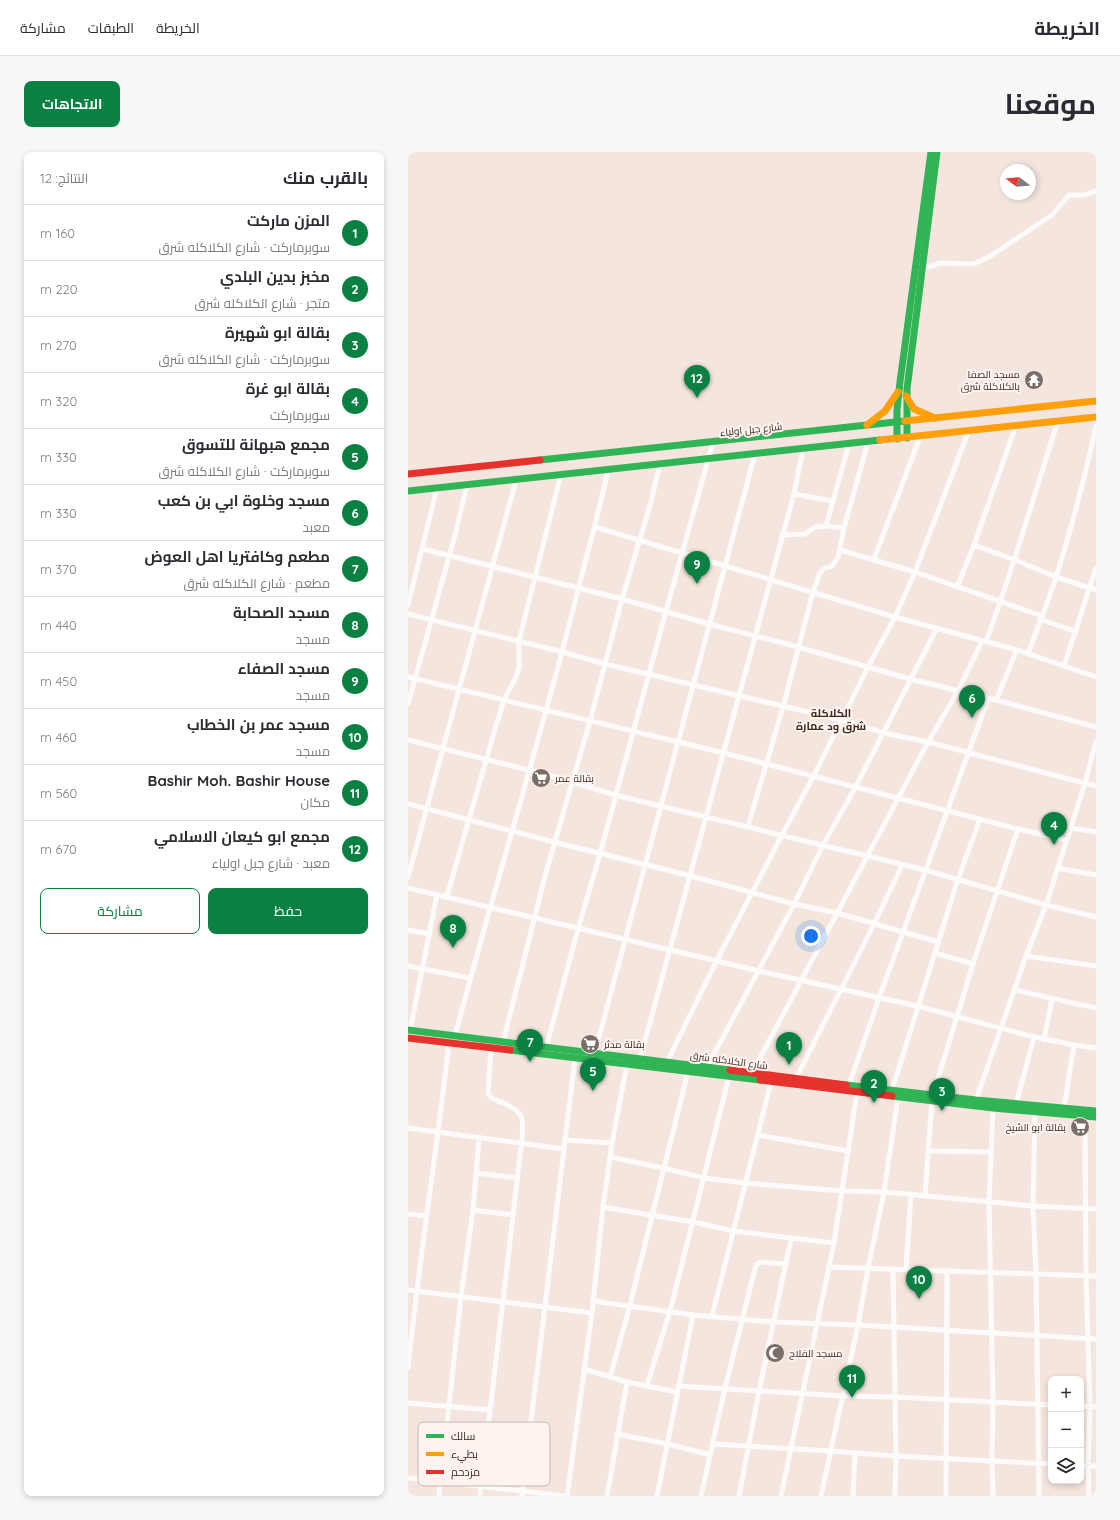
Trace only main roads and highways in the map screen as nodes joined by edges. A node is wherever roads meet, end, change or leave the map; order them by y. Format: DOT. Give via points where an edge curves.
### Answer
graph roads {
  1 [pos="931,152"];
  2 [pos="936,152"];
  3 [pos="911,330"];
  4 [pos="898,392"];
  5 [pos="906,396"];
  6 [pos="1096,401"];
  7 [pos="1096,417"];
  8 [pos="938,419"];
  9 [pos="906,422"];
  10 [pos="896,423"];
  11 [pos="865,426"];
  12 [pos="907,438"];
  13 [pos="897,439"];
  14 [pos="571,465"];
  15 [pos="408,474"];
  16 [pos="408,491"];
  17 [pos="408,1033"];
  18 [pos="594,1057"];
  19 [pos="932,1098"];
  20 [pos="1096,1111"];
  21 [pos="1096,1117"];
  1 -- 3 [label="main road"];
  2 -- 3 [label="main road"];
  3 -- 4 [label="main road"];
  3 -- 5 [label="main road"];
  4 -- 10 [label="main road"];
  4 -- 11 [label="main road" via="894,401 880,416"];
  5 -- 8 [label="main road" via="913,409"];
  5 -- 9 [label="main road"];
  6 -- 8 [label="main road, شارع جبل اولياء"];
  7 -- 12 [label="main road, شارع جبل اولياء"];
  8 -- 9 [label="main road, شارع جبل اولياء"];
  9 -- 10 [label="main road, شارع جبل اولياء"];
  9 -- 12 [label="main road"];
  10 -- 11 [label="main road, شارع جبل اولياء"];
  10 -- 13 [label="main road"];
  11 -- 14 [label="main road, شارع جبل اولياء" via="713,442"];
  12 -- 13 [label="main road, شارع جبل اولياء"];
  13 -- 14 [label="main road, شارع جبل اولياء" via="608,469"];
  14 -- 15 [label="main road, شارع جبل اولياء"];
  14 -- 16 [label="main road, شارع جبل اولياء" via="561,474"];
  17 -- 18 [label="main road, شارع الكلاكله شرق" via="503,1042"];
  17 -- 18 [label="main road, شارع الكلاكله شرق" via="491,1048 575,1058"];
  18 -- 19 [label="main road, شارع الكلاكله شرق" via="667,1062 892,1090"];
  18 -- 19 [label="main road, شارع الكلاكله شرق" via="627,1064 729,1077 898,1097"];
  19 -- 20 [label="main road, شارع الكلاكله شرق"];
  19 -- 21 [label="main road, شارع الكلاكله شرق" via="993,1108"];
}
